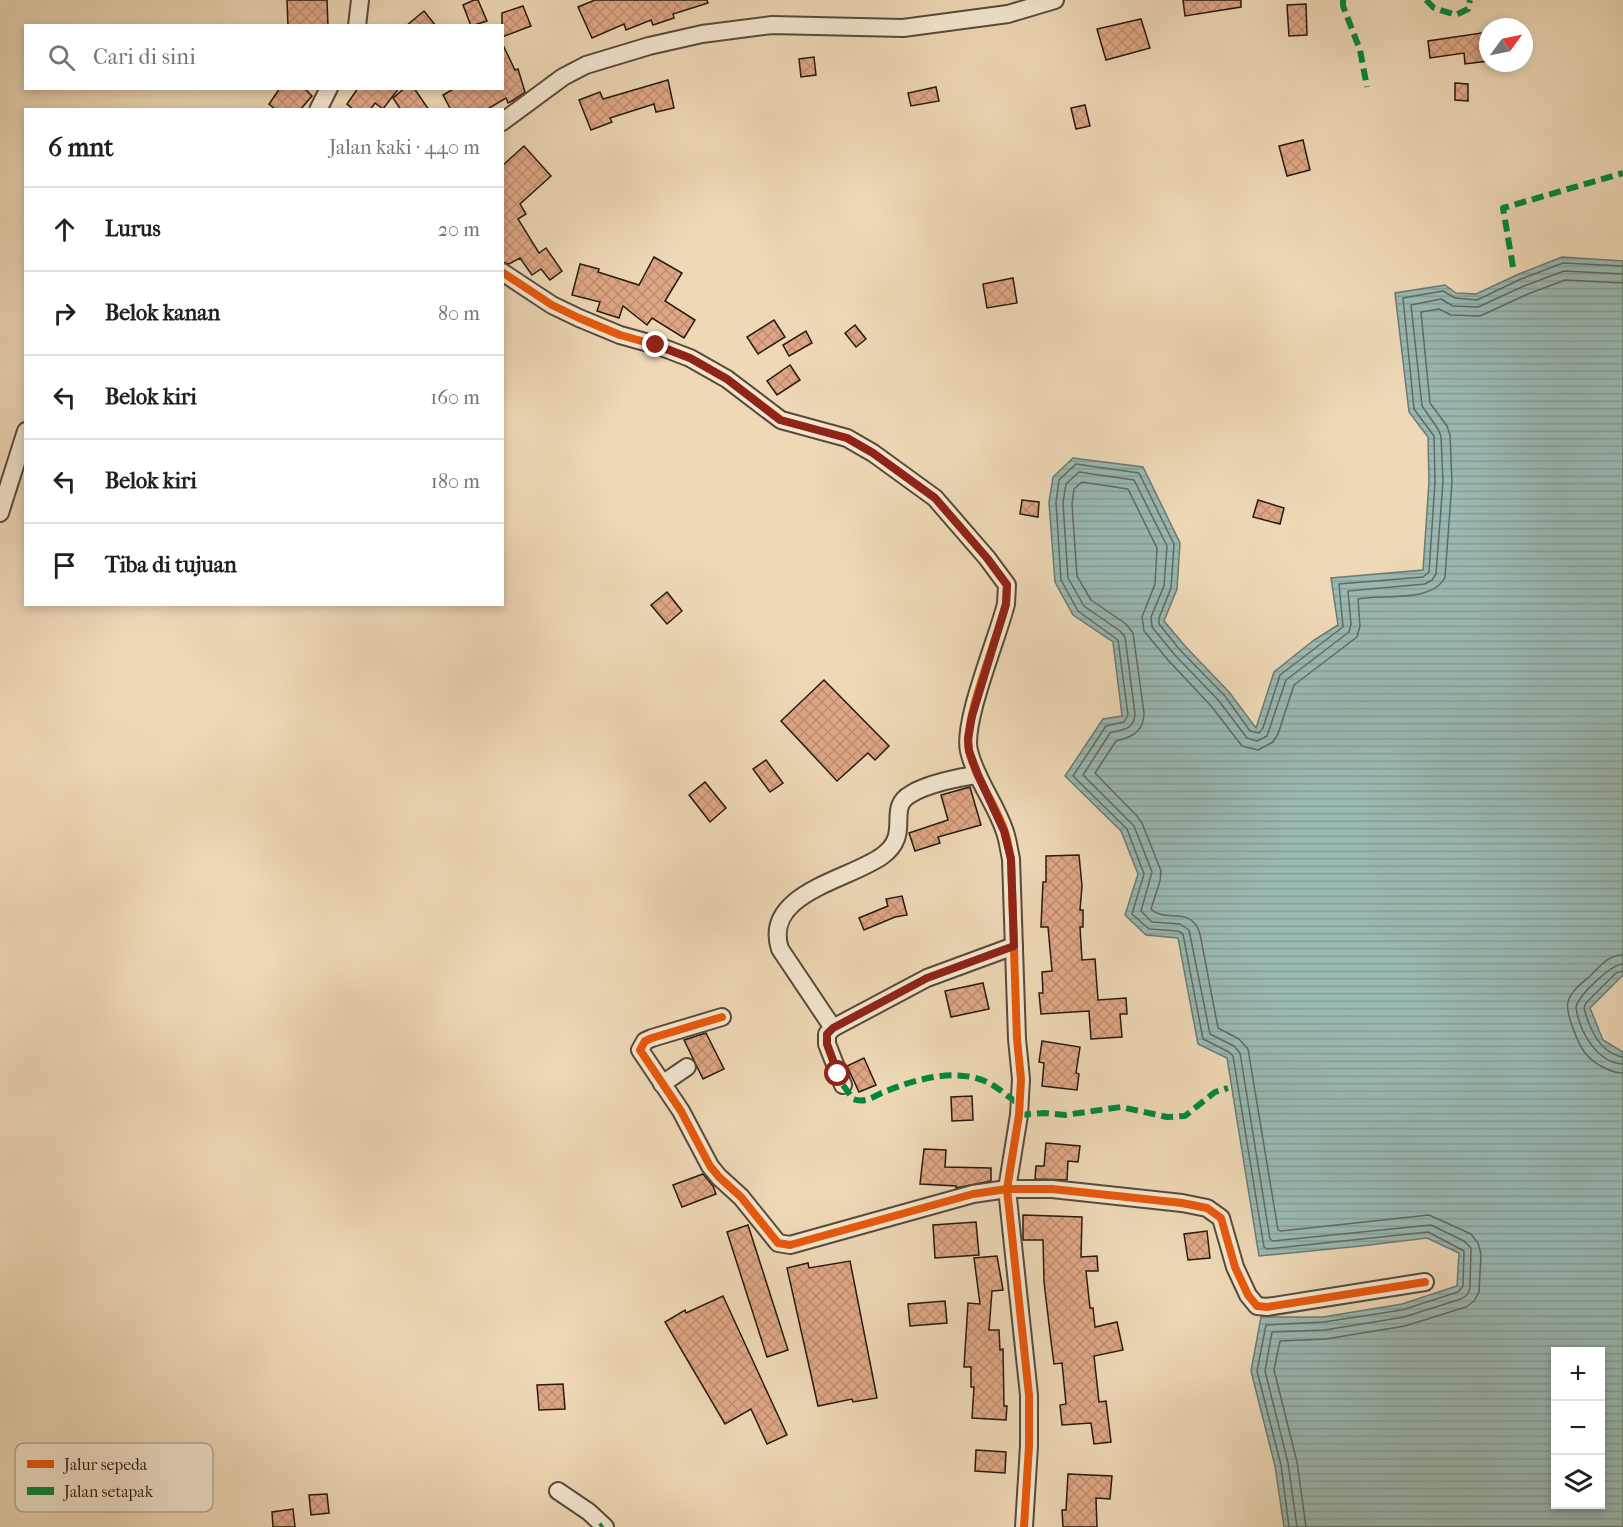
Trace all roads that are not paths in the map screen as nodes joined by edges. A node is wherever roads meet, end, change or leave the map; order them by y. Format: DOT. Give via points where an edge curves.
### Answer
graph roads {
  1 [pos="360,0"];
  2 [pos="1055,0"];
  3 [pos="357,24"];
  4 [pos="328,90"];
  5 [pos="319,108"];
  6 [pos="504,121"];
  7 [pos="504,273"];
  8 [pos="24,437"];
  9 [pos="0,513"];
  10 [pos="978,775"];
  11 [pos="1014,946"];
  12 [pos="722,1017"];
  13 [pos="833,1028"];
  14 [pos="687,1067"];
  15 [pos="662,1084"];
  16 [pos="843,1085"];
  17 [pos="1007,1189"];
  18 [pos="1425,1282"];
  19 [pos="558,1491"];
  20 [pos="605,1527"];
  21 [pos="1024,1527"];
  1 -- 3 [label="street"];
  2 -- 6 [label="street" via="1008,14 903,28 772,25 702,34 586,65"];
  4 -- 5 [label="street"];
  7 -- 10 [label="street" via="579,318 690,358 727,379 780,420 847,438 935,498 1007,585 1006,604 968,739"];
  8 -- 9 [label="street"];
  10 -- 11 [label="street" via="1009,850"];
  10 -- 13 [label="street" via="912,793 901,801 895,844 882,856 820,887 783,913 776,937 780,949"];
  11 -- 13 [label="street" via="927,978"];
  11 -- 17 [label="street" via="1021,1079"];
  12 -- 15 [label="street" via="645,1041 640,1050"];
  13 -- 16 [label="street" via="827,1034 827,1044"];
  14 -- 15 [label="street"];
  15 -- 17 [label="street" via="710,1166 778,1243 790,1245 973,1194"];
  17 -- 18 [label="street" via="1114,1194 1207,1208 1221,1218 1235,1267 1257,1306"];
  17 -- 21 [label="street" via="1029,1395"];
  19 -- 20 [label="street"];
}
